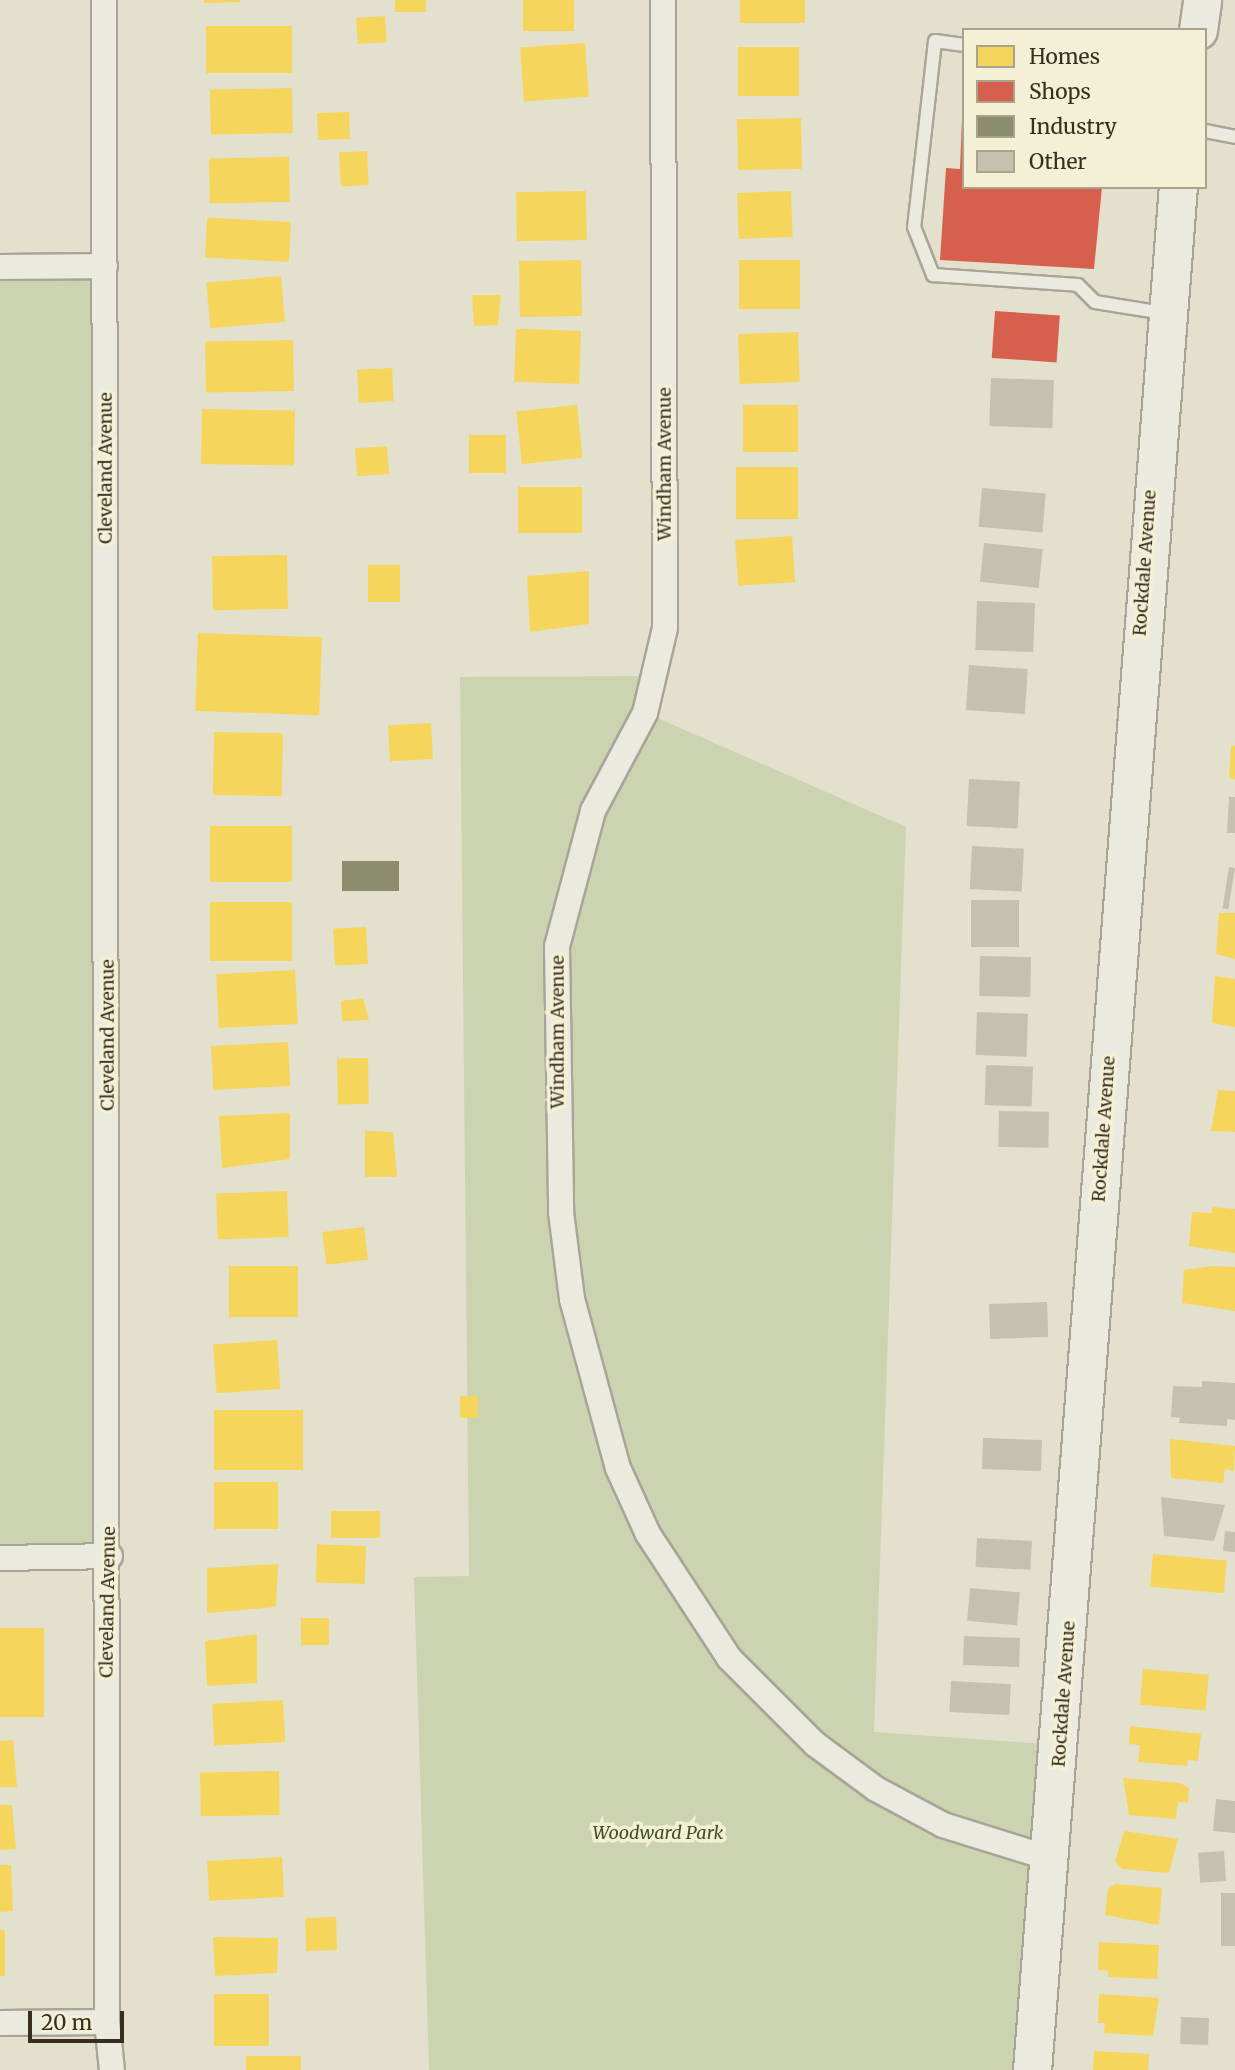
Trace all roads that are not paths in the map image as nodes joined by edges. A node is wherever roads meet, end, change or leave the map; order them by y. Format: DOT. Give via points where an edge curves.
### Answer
graph roads {
  1 [pos="104,0"];
  2 [pos="663,0"];
  3 [pos="1202,0"];
  4 [pos="1198,28"];
  5 [pos="962,45"];
  6 [pos="1207,131"];
  7 [pos="1235,137"];
  8 [pos="1178,189"];
  9 [pos="105,266"];
  10 [pos="0,267"];
  11 [pos="1166,313"];
  12 [pos="110,1556"];
  13 [pos="0,1558"];
  14 [pos="1052,1860"];
  15 [pos="107,2022"];
  16 [pos="0,2023"];
  17 [pos="112,2070"];
  18 [pos="1032,2070"];
  1 -- 9 [label="street, Cleveland Avenue"];
  2 -- 14 [label="street, Windham Avenue" via="665,628 645,713 593,811 557,946 561,1212 574,1311 587,1370 633,1501 685,1597 729,1658 815,1744 876,1789 943,1825"];
  3 -- 4 [label="street"];
  5 -- 11 [label="lane" via="935,41 914,227 933,275 1079,285 1095,302"];
  6 -- 7 [label="lane"];
  8 -- 11 [label="street, Rockdale Avenue"];
  9 -- 10 [label="street"];
  9 -- 12 [label="street, Cleveland Avenue"];
  11 -- 14 [label="street, Rockdale Avenue"];
  12 -- 13 [label="street"];
  12 -- 15 [label="street, Cleveland Avenue"];
  14 -- 18 [label="street, Rockdale Avenue"];
  15 -- 16 [label="street"];
  15 -- 17 [label="street, Cleveland Avenue"];
}
